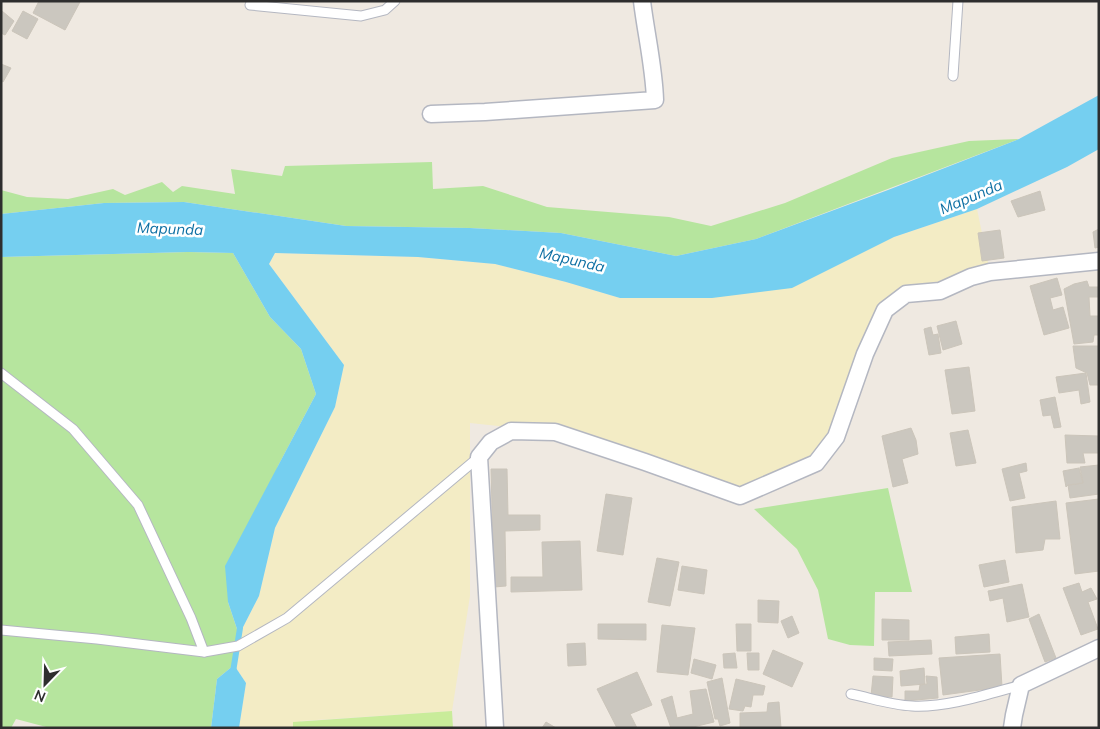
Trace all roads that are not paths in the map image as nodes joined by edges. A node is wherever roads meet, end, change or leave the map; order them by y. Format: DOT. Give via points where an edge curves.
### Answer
graph roads {
  1 [pos="395,1"];
  2 [pos="642,1"];
  3 [pos="958,1"];
  4 [pos="250,5"];
  5 [pos="953,76"];
  6 [pos="431,114"];
  7 [pos="1099,261"];
  8 [pos="1,373"];
  9 [pos="480,457"];
  10 [pos="1,630"];
  11 [pos="1099,648"];
  12 [pos="204,652"];
  13 [pos="1022,685"];
  14 [pos="851,694"];
  15 [pos="495,728"];
  16 [pos="1012,728"];
  1 -- 4 [label="lane" via="385,10 361,16"];
  2 -- 6 [label="street" via="655,100"];
  3 -- 5 [label="lane"];
  7 -- 9 [label="street" via="990,272 940,291 906,294 885,310 865,354 836,437 816,463 740,496 555,432 510,431 491,442"];
  8 -- 12 [label="lane" via="73,429 138,505"];
  9 -- 12 [label="lane" via="287,618 238,646"];
  9 -- 15 [label="street"];
  10 -- 12 [label="lane"];
  11 -- 13 [label="street"];
  13 -- 14 [label="lane" via="942,705 912,706"];
  13 -- 16 [label="street"];
}
